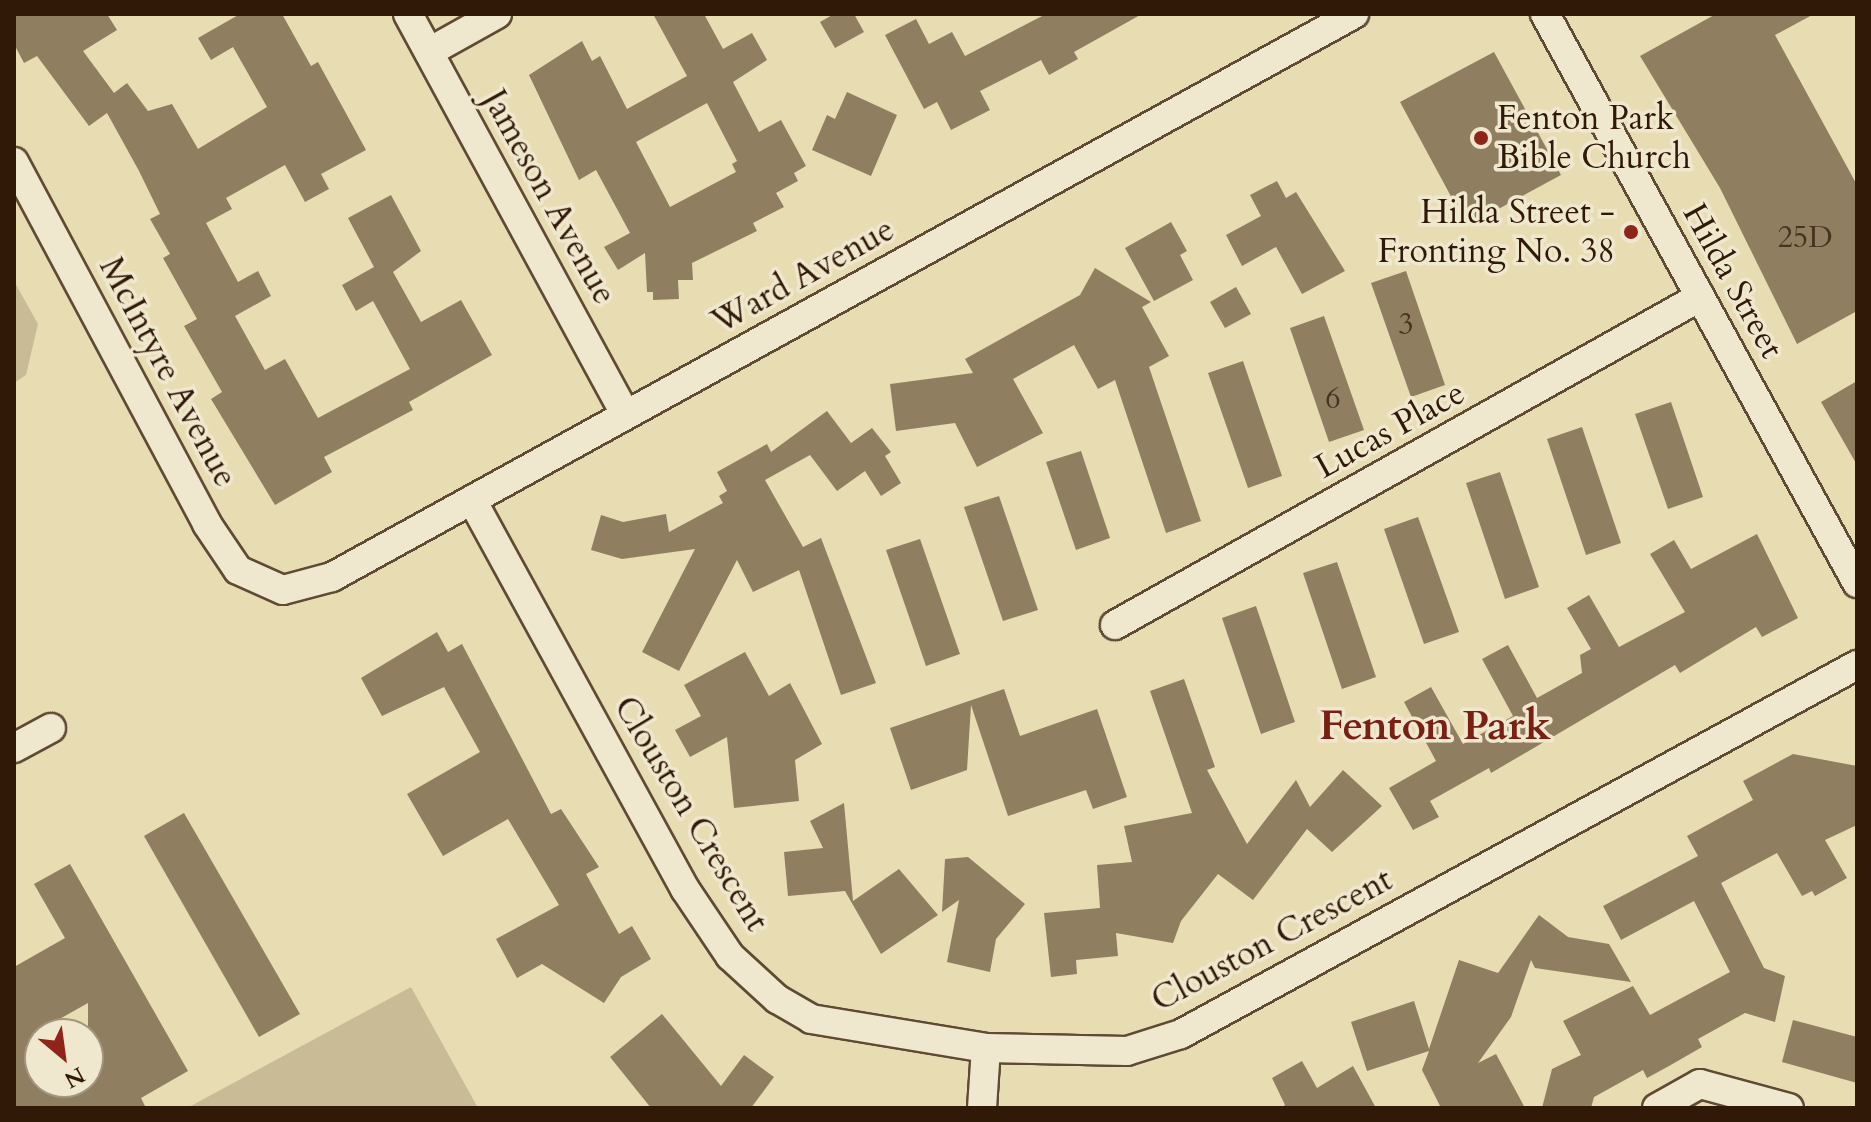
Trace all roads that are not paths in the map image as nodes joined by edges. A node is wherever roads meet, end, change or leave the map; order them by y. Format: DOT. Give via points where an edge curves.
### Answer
graph roads {
  1 [pos="408,14"];
  2 [pos="497,14"];
  3 [pos="1354,14"];
  4 [pos="1545,14"];
  5 [pos="429,52"];
  6 [pos="14,162"];
  7 [pos="1700,297"];
  8 [pos="626,415"];
  9 [pos="472,500"];
  10 [pos="1857,583"];
  11 [pos="283,590"];
  12 [pos="1115,625"];
  13 [pos="1857,665"];
  14 [pos="51,728"];
  15 [pos="14,748"];
  16 [pos="986,1048"];
  17 [pos="982,1108"];
  18 [pos="1657,1108"];
  19 [pos="1789,1108"];
  1 -- 5 [label="street, Jameson Avenue"];
  2 -- 5 [label="street"];
  3 -- 8 [label="street, Ward Avenue"];
  4 -- 7 [label="street, Hilda Street"];
  5 -- 8 [label="street, Jameson Avenue"];
  6 -- 11 [label="street, McIntyre Avenue" via="207,524 238,570"];
  7 -- 10 [label="street, Hilda Street"];
  7 -- 12 [label="street, Lucas Place"];
  8 -- 9 [label="street, Ward Avenue"];
  9 -- 11 [label="street, Ward Avenue" via="332,577"];
  9 -- 16 [label="street, Clouston Crescent" via="685,889 730,956 777,999 811,1019"];
  13 -- 16 [label="street, Clouston Crescent" via="1181,1034 1127,1051"];
  14 -- 15 [label="street"];
  16 -- 17 [label="street"];
  18 -- 19 [label="street" via="1700,1084"];
}
